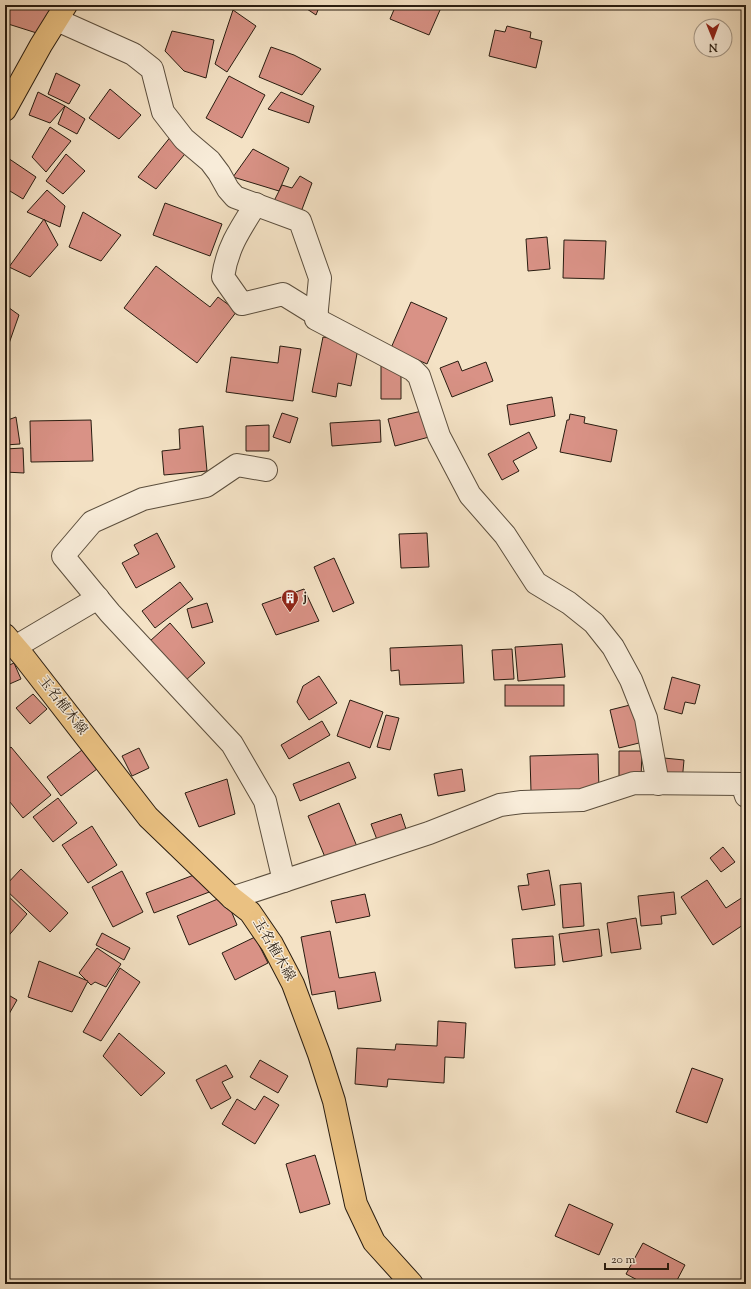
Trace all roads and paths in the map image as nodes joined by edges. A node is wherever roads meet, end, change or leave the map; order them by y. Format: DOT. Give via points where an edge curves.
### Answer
graph roads {
  1 [pos="62,12"];
  2 [pos="5,110"];
  3 [pos="256,204"];
  4 [pos="317,315"];
  5 [pos="266,470"];
  6 [pos="98,598"];
  7 [pos="10,641"];
  8 [pos="658,784"];
  9 [pos="746,796"];
  10 [pos="284,881"];
  11 [pos="232,898"];
  12 [pos="412,1284"];
  1 -- 2 [label="main road"];
  1 -- 3 [label="street" via="133,54 152,69 163,112 184,139 220,173 235,197"];
  3 -- 4 [label="street" via="300,221 320,278"];
  3 -- 4 [label="street" via="234,238 223,277 242,304 283,294"];
  4 -- 8 [label="street" via="316,319 413,370 419,376 439,436 470,495 505,535 536,583 569,603 594,623 613,647 631,680 646,718"];
  5 -- 6 [label="street" via="237,465 206,486 142,499 92,522 63,556"];
  6 -- 7 [label="street"];
  6 -- 10 [label="street" via="232,744 265,801"];
  7 -- 11 [label="main road, 玉名植木線" via="148,817"];
  8 -- 9 [label="street" via="742,784"];
  8 -- 10 [label="street" via="634,783 582,800 500,805 429,833"];
  10 -- 11 [label="street"];
  11 -- 12 [label="main road, 玉名植木線" via="250,912 272,944 293,984 334,1101 356,1204 374,1242"];
}
